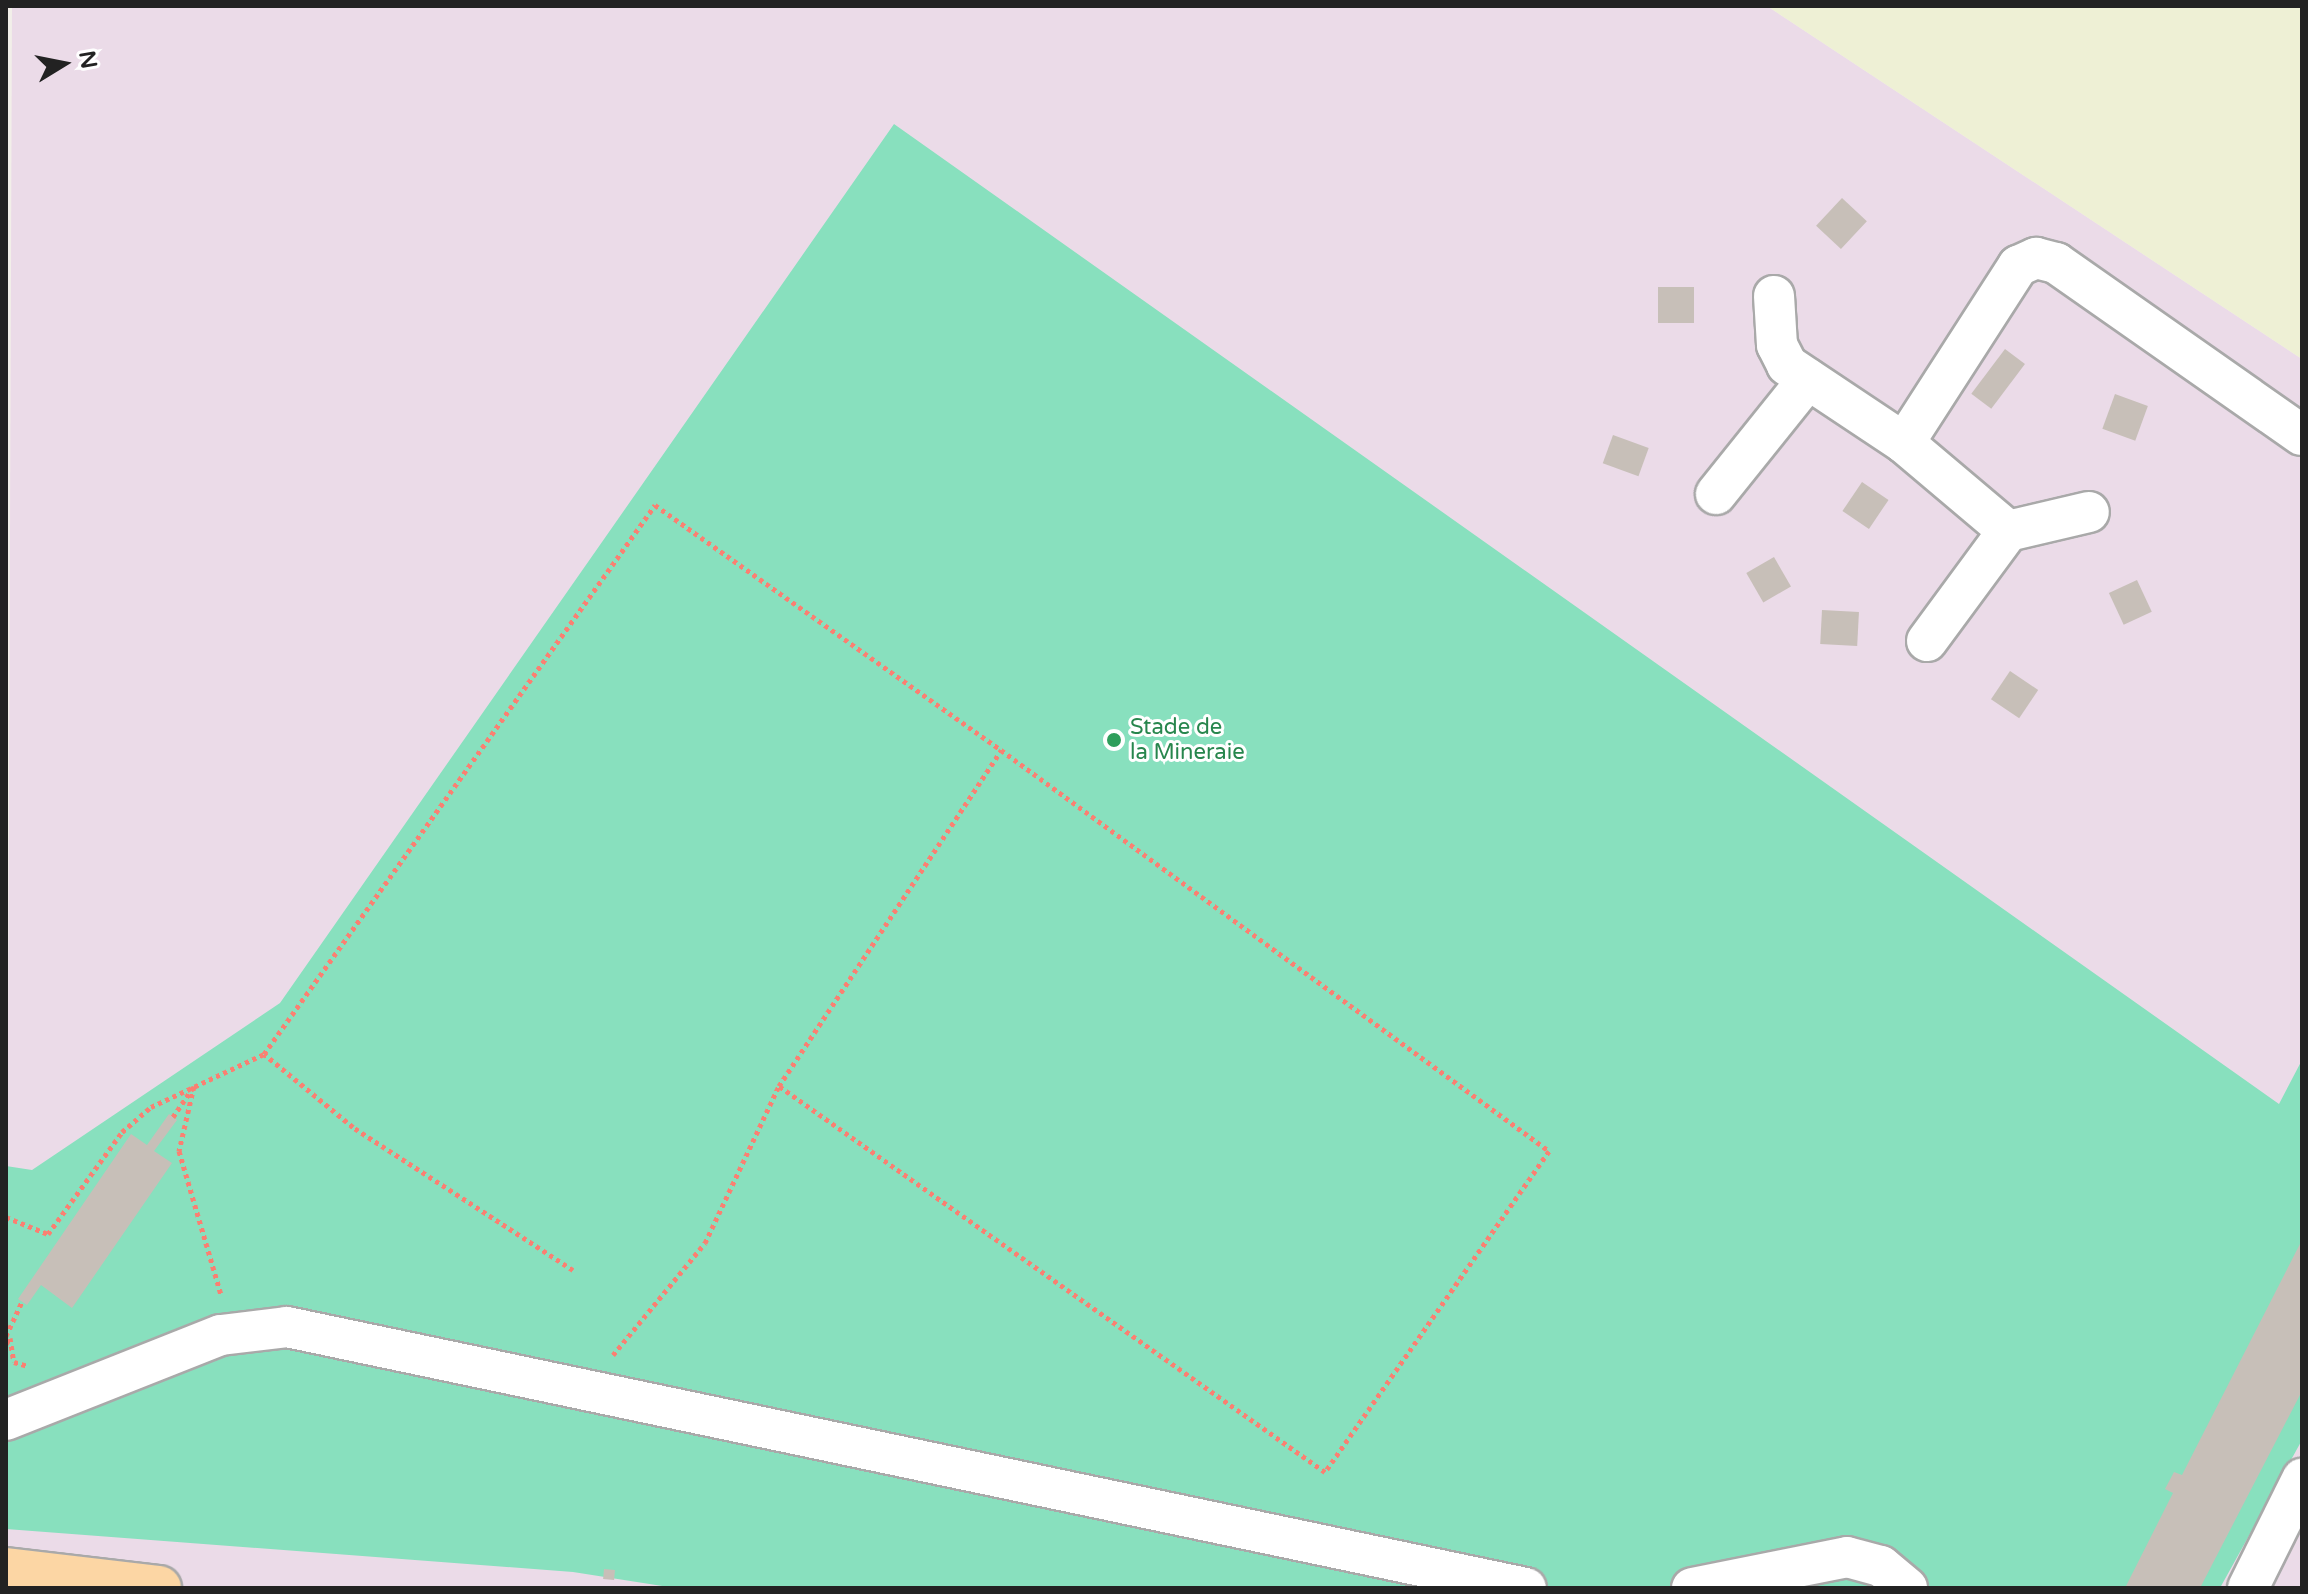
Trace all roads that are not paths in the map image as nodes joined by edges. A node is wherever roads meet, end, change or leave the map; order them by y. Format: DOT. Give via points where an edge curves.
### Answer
graph roads {
  1 [pos="1774,296"];
  2 [pos="1808,379"];
  3 [pos="2302,435"];
  4 [pos="1904,443"];
  5 [pos="1716,494"];
  6 [pos="2089,512"];
  7 [pos="2008,531"];
  8 [pos="1927,641"];
  9 [pos="6,1420"];
  10 [pos="2302,1479"];
  11 [pos="6,1570"];
  12 [pos="159,1588"];
  13 [pos="1526,1588"];
  14 [pos="1692,1588"];
  15 [pos="1907,1588"];
  16 [pos="2248,1588"];
  1 -- 2 [label="street" via="1777,345 1787,365"];
  2 -- 4 [label="street"];
  2 -- 5 [label="street"];
  3 -- 4 [label="street" via="2056,263 2036,258 2018,266"];
  4 -- 7 [label="street"];
  6 -- 7 [label="street"];
  7 -- 8 [label="street"];
  9 -- 13 [label="street" via="239,1331 320,1332"];
  10 -- 16 [label="street"];
  11 -- 12 [label="main road"];
  14 -- 15 [label="street" via="1847,1557 1881,1566"];
}
